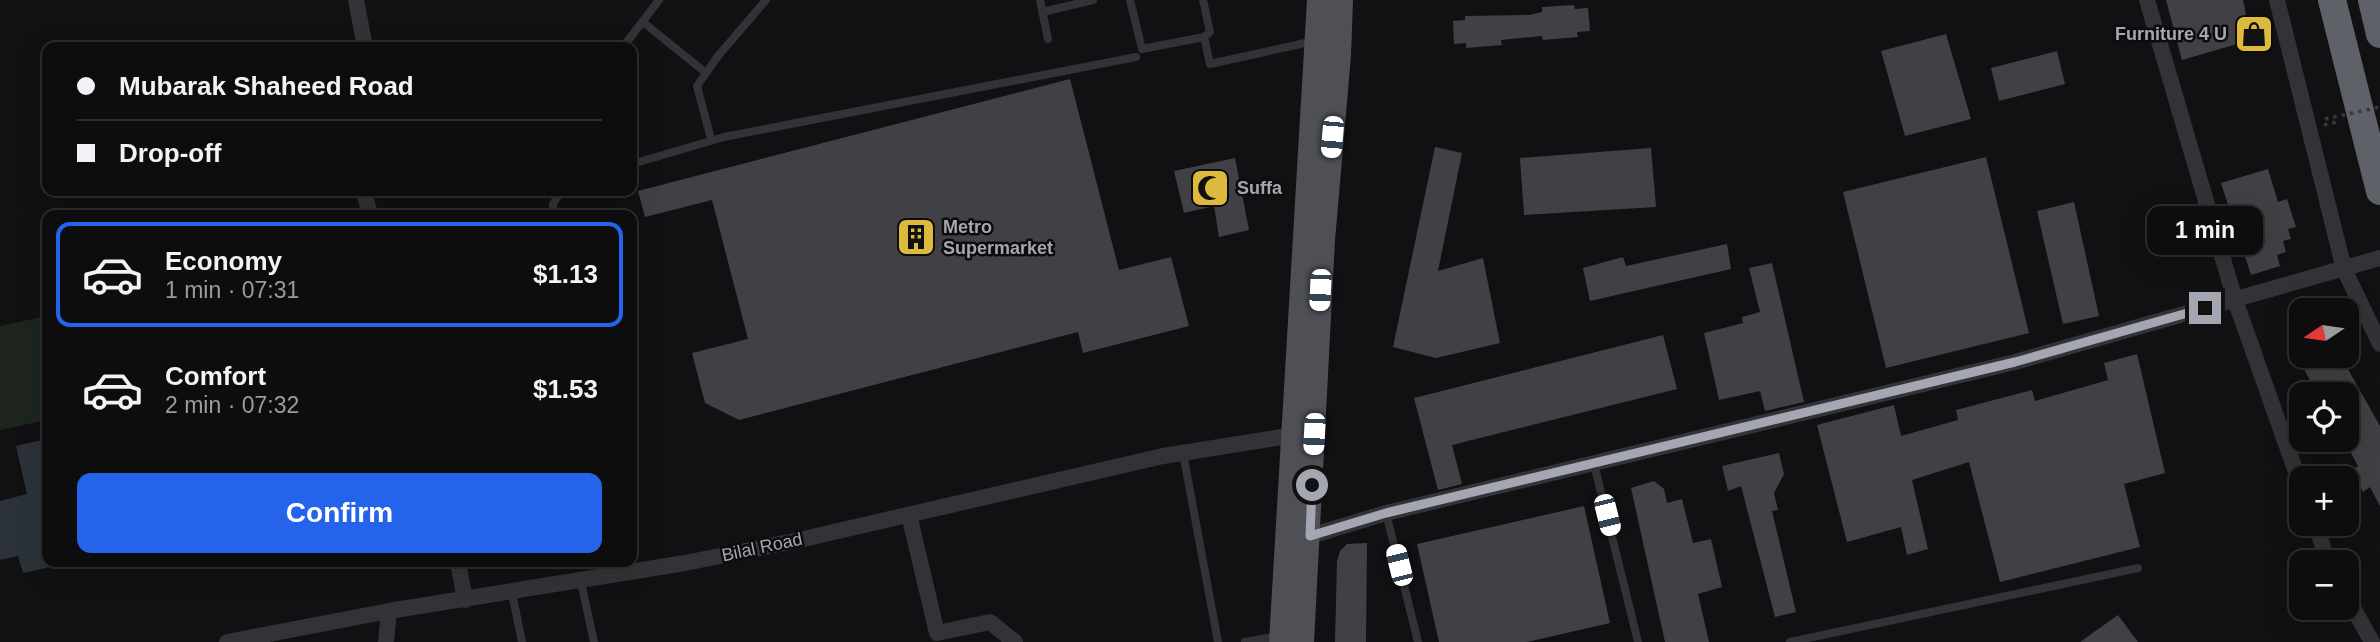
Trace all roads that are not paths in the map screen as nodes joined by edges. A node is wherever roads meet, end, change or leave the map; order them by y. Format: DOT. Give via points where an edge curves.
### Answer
graph roads {
  1 [pos="356,0"];
  2 [pos="659,0"];
  3 [pos="766,0"];
  4 [pos="1040,0"];
  5 [pos="1093,0"];
  6 [pos="1130,0"];
  7 [pos="1203,0"];
  8 [pos="1319,0"];
  9 [pos="1340,0"];
  10 [pos="2147,0"];
  11 [pos="2277,0"];
  12 [pos="2332,0"];
  13 [pos="2372,0"];
  14 [pos="1042,12"];
  15 [pos="643,22"];
  16 [pos="2380,34"];
  17 [pos="1204,37"];
  18 [pos="1048,39"];
  19 [pos="1317,40"];
  20 [pos="364,42"];
  21 [pos="626,42"];
  22 [pos="1136,57"];
  23 [pos="706,73"];
  24 [pos="711,139"];
  25 [pos="637,162"];
  26 [pos="2380,191"];
  27 [pos="2380,258"];
  28 [pos="2344,269"];
  29 [pos="2235,300"];
  30 [pos="2380,344"];
  31 [pos="1294,435"];
  32 [pos="1184,453"];
  33 [pos="1594,464"];
  34 [pos="2294,466"];
  35 [pos="1386,513"];
  36 [pos="909,514"];
  37 [pos="1310,536"];
  38 [pos="637,565"];
  39 [pos="459,567"];
  40 [pos="2138,568"];
  41 [pos="612,569"];
  42 [pos="581,582"];
  43 [pos="512,593"];
  44 [pos="465,600"];
  45 [pos="389,611"];
  46 [pos="2359,619"];
  47 [pos="1288,640"];
  48 [pos="227,642"];
  49 [pos="386,642"];
  50 [pos="522,642"];
  51 [pos="594,642"];
  52 [pos="1015,642"];
  53 [pos="1218,642"];
  54 [pos="1245,642"];
  55 [pos="1418,642"];
  56 [pos="1638,642"];
  57 [pos="1790,642"];
  58 [pos="2372,642"];
  1 -- 20 [label="street"];
  2 -- 15 [label="lane"];
  3 -- 23 [label="lane"];
  4 -- 14 [label="lane"];
  5 -- 14 [label="lane"];
  6 -- 17 [label="lane" via="1142,49"];
  7 -- 17 [label="lane" via="1210,32"];
  8 -- 19 [label="main road"];
  9 -- 37 [label="main road" via="1322,240"];
  10 -- 29 [label="street"];
  11 -- 28 [label="street"];
  12 -- 26 [label="highway"];
  13 -- 16 [label="highway"];
  14 -- 18 [label="lane"];
  15 -- 21 [label="lane"];
  15 -- 23 [label="lane"];
  17 -- 19 [label="lane" via="1210,64"];
  19 -- 31 [label="main road"];
  22 -- 24 [label="lane"];
  23 -- 24 [label="lane" via="697,86"];
  24 -- 25 [label="lane"];
  27 -- 28 [label="street"];
  28 -- 29 [label="street"];
  28 -- 30 [label="street"];
  29 -- 33 [label="street" via="2015,362"];
  29 -- 34 [label="street"];
  31 -- 32 [label="street, Bilal Road"];
  31 -- 47 [label="main road"];
  32 -- 36 [label="street, Bilal Road"];
  32 -- 53 [label="lane"];
  33 -- 35 [label="street"];
  33 -- 56 [label="lane"];
  35 -- 37 [label="street"];
  35 -- 55 [label="lane"];
  36 -- 38 [label="street, Bilal Road" via="786,542"];
  36 -- 52 [label="street" via="936,633 990,622"];
  37 -- 47 [label="main road"];
  39 -- 44 [label="street"];
  40 -- 57 [label="lane"];
  41 -- 42 [label="street, Bilal Road"];
  42 -- 43 [label="street, Bilal Road"];
  42 -- 51 [label="lane"];
  43 -- 44 [label="street, Bilal Road"];
  43 -- 50 [label="lane"];
  44 -- 45 [label="street, Bilal Road"];
  45 -- 48 [label="street, Bilal Road"];
  45 -- 49 [label="street"];
  46 -- 58 [label="street"];
  47 -- 54 [label="lane"];
}
